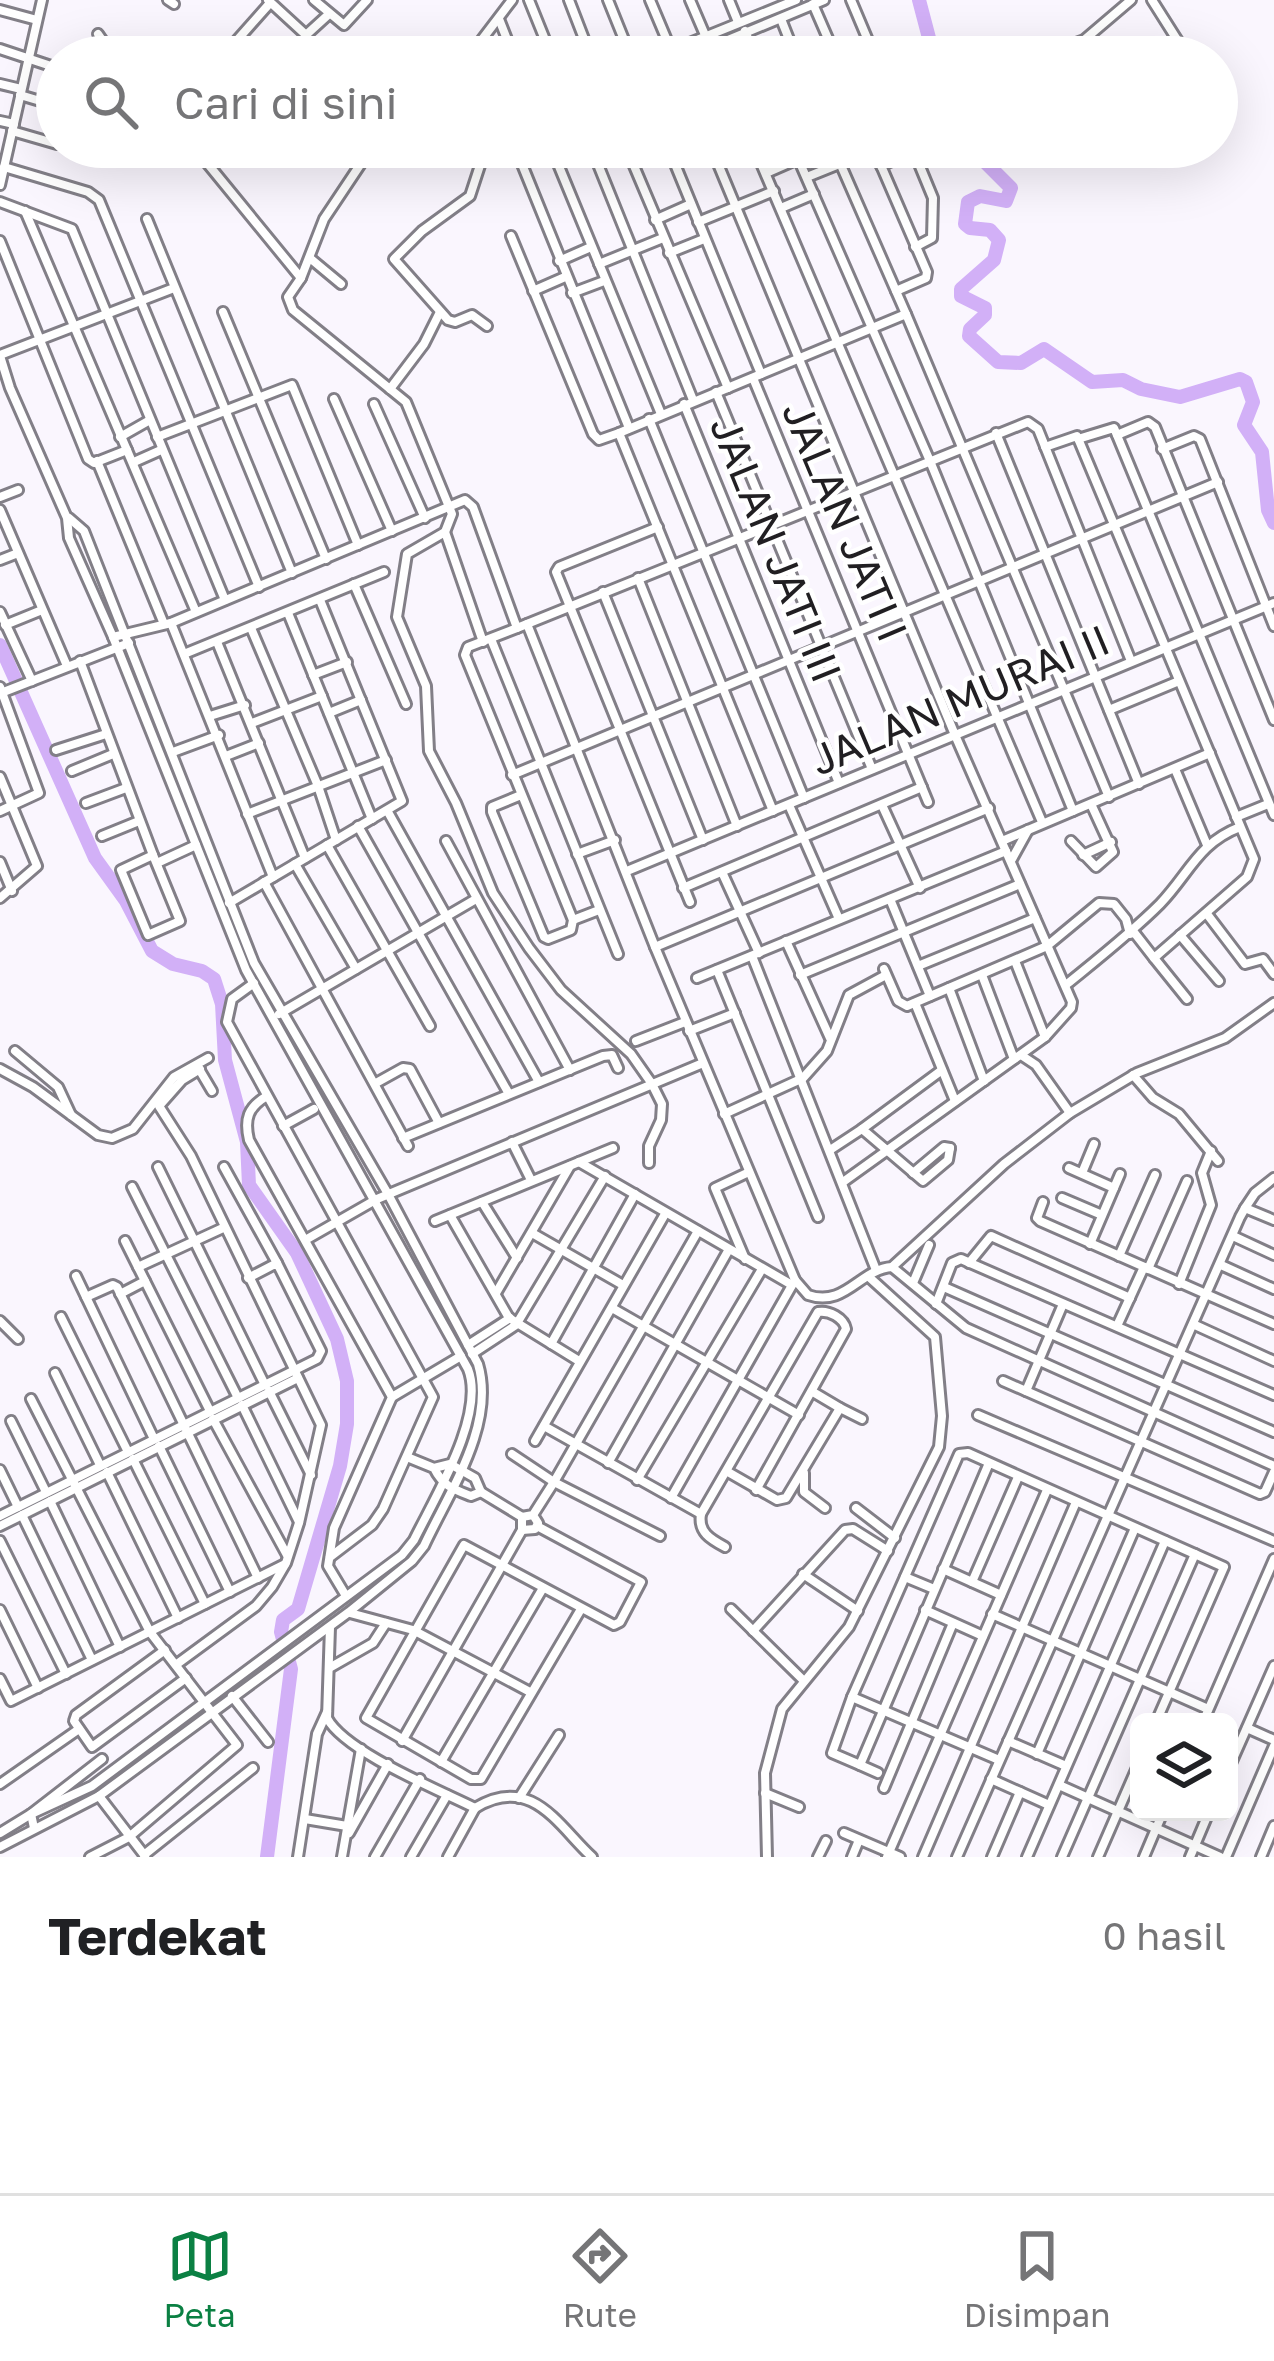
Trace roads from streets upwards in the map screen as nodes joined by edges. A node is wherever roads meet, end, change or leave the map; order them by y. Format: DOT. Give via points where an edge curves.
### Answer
graph roads {
  1 [pos="42,0"];
  2 [pos="314,0"];
  3 [pos="367,0"];
  4 [pos="512,0"];
  5 [pos="530,0"];
  6 [pos="569,0"];
  7 [pos="608,0"];
  8 [pos="650,0"];
  9 [pos="690,0"];
  10 [pos="729,0"];
  11 [pos="796,0"];
  12 [pos="824,0"];
  13 [pos="851,0"];
  14 [pos="1130,0"];
  15 [pos="1151,0"];
  16 [pos="269,2"];
  17 [pos="770,4"];
  18 [pos="813,4"];
  19 [pos="0,10"];
  20 [pos="328,14"];
  21 [pos="498,19"];
  22 [pos="781,19"];
  23 [pos="37,20"];
  24 [pos="738,22"];
  25 [pos="746,32"];
  26 [pos="705,35"];
  27 [pos="240,36"];
  28 [pos="485,36"];
  29 [pos="505,36"];
  30 [pos="544,36"];
  31 [pos="583,36"];
  32 [pos="623,36"];
  33 [pos="665,36"];
  34 [pos="736,36"];
  35 [pos="748,36"];
  36 [pos="788,36"];
  37 [pos="827,36"];
  38 [pos="866,36"];
  39 [pos="1089,36"];
  40 [pos="1174,36"];
  41 [pos="0,49"];
  42 [pos="28,58"];
  43 [pos="36,61"];
  44 [pos="0,84"];
  45 [pos="21,92"];
  46 [pos="36,98"];
  47 [pos="0,121"];
  48 [pos="13,128"];
  49 [pos="36,136"];
  50 [pos="3,161"];
  51 [pos="211,168"];
  52 [pos="358,168"];
  53 [pos="479,168"];
  54 [pos="523,168"];
  55 [pos="559,168"];
  56 [pos="599,168"];
  57 [pos="634,168"];
  58 [pos="676,168"];
  59 [pos="720,168"];
  60 [pos="764,168"];
  61 [pos="777,168"];
  62 [pos="802,168"];
  63 [pos="830,168"];
  64 [pos="842,168"];
  65 [pos="882,168"];
  66 [pos="920,168"];
  67 [pos="766,173"];
  68 [pos="807,177"];
  69 [pos="0,185"];
  70 [pos="774,191"];
  71 [pos="814,194"];
  72 [pos="0,202"];
  73 [pos="691,204"];
  74 [pos="736,207"];
  75 [pos="781,208"];
  76 [pos="24,210"];
  77 [pos="148,219"];
  78 [pos="655,220"];
  79 [pos="698,221"];
  80 [pos="511,236"];
  81 [pos="663,238"];
  82 [pos="704,239"];
  83 [pos="0,241"];
  84 [pos="591,247"];
  85 [pos="915,247"];
  86 [pos="632,250"];
  87 [pos="669,253"];
  88 [pos="311,259"];
  89 [pos="559,260"];
  90 [pos="599,264"];
  91 [pos="565,277"];
  92 [pos="301,278"];
  93 [pos="605,280"];
  94 [pos="340,284"];
  95 [pos="174,288"];
  96 [pos="533,291"];
  97 [pos="896,291"];
  98 [pos="572,293"];
  99 [pos="140,300"];
  100 [pos="223,312"];
  101 [pos="440,312"];
  102 [pos="107,313"];
  103 [pos="906,314"];
  104 [pos="487,326"];
  105 [pos="73,327"];
  106 [pos="872,328"];
  107 [pos="42,341"];
  108 [pos="839,341"];
  109 [pos="0,355"];
  110 [pos="800,358"];
  111 [pos="757,376"];
  112 [pos="728,388"];
  113 [pos="390,389"];
  114 [pos="716,392"];
  115 [pos="258,395"];
  116 [pos="334,399"];
  117 [pos="688,402"];
  118 [pos="374,404"];
  119 [pos="225,410"];
  120 [pos="661,414"];
  121 [pos="649,418"];
  122 [pos="150,420"];
  123 [pos="192,424"];
  124 [pos="624,430"];
  125 [pos="996,433"];
  126 [pos="1117,435"];
  127 [pos="120,437"];
  128 [pos="157,437"];
  129 [pos="1078,439"];
  130 [pos="964,448"];
  131 [pos="1045,448"];
  132 [pos="1162,449"];
  133 [pos="127,450"];
  134 [pos="161,450"];
  135 [pos="97,461"];
  136 [pos="929,461"];
  137 [pos="134,462"];
  138 [pos="894,473"];
  139 [pos="1218,482"];
  140 [pos="18,490"];
  141 [pos="853,492"];
  142 [pos="0,497"];
  143 [pos="1181,497"];
  144 [pos="449,507"];
  145 [pos="806,509"];
  146 [pos="0,510"];
  147 [pos="1148,510"];
  148 [pos="67,518"];
  149 [pos="425,518"];
  150 [pos="772,523"];
  151 [pos="1113,524"];
  152 [pos="658,527"];
  153 [pos="392,531"];
  154 [pos="445,532"];
  155 [pos="739,536"];
  156 [pos="1082,538"];
  157 [pos="358,545"];
  158 [pos="705,550"];
  159 [pos="1048,552"];
  160 [pos="18,554"];
  161 [pos="326,559"];
  162 [pos="0,560"];
  163 [pos="672,565"];
  164 [pos="1011,566"];
  165 [pos="384,572"];
  166 [pos="292,573"];
  167 [pos="638,578"];
  168 [pos="977,580"];
  169 [pos="354,584"];
  170 [pos="259,586"];
  171 [pos="603,592"];
  172 [pos="944,594"];
  173 [pos="226,600"];
  174 [pos="320,600"];
  175 [pos="1270,604"];
  176 [pos="568,606"];
  177 [pos="42,610"];
  178 [pos="905,611"];
  179 [pos="0,612"];
  180 [pos="196,613"];
  181 [pos="288,613"];
  182 [pos="1231,619"];
  183 [pos="168,623"];
  184 [pos="5,625"];
  185 [pos="522,626"];
  186 [pos="1274,626"];
  187 [pos="251,628"];
  188 [pos="859,631"];
  189 [pos="1198,633"];
  190 [pos="128,639"];
  191 [pos="487,641"];
  192 [pos="115,642"];
  193 [pos="217,642"];
  194 [pos="823,646"];
  195 [pos="1165,648"];
  196 [pos="184,654"];
  197 [pos="790,660"];
  198 [pos="80,661"];
  199 [pos="347,662"];
  200 [pos="1130,662"];
  201 [pos="67,666"];
  202 [pos="755,674"];
  203 [pos="313,675"];
  204 [pos="1094,676"];
  205 [pos="1179,681"];
  206 [pos="29,682"];
  207 [pos="1064,688"];
  208 [pos="721,689"];
  209 [pos="2,691"];
  210 [pos="322,696"];
  211 [pos="361,700"];
  212 [pos="688,703"];
  213 [pos="406,704"];
  214 [pos="1030,704"];
  215 [pos="244,705"];
  216 [pos="286,709"];
  217 [pos="1108,710"];
  218 [pos="329,713"];
  219 [pos="210,716"];
  220 [pos="654,716"];
  221 [pos="997,718"];
  222 [pos="1274,721"];
  223 [pos="251,723"];
  224 [pos="621,729"];
  225 [pos="106,734"];
  226 [pos="219,734"];
  227 [pos="955,735"];
  228 [pos="259,743"];
  229 [pos="577,749"];
  230 [pos="56,750"];
  231 [pos="173,752"];
  232 [pos="1210,753"];
  233 [pos="113,754"];
  234 [pos="911,754"];
  235 [pos="226,756"];
  236 [pos="386,760"];
  237 [pos="541,762"];
  238 [pos="1175,769"];
  239 [pos="872,770"];
  240 [pos="72,771"];
  241 [pos="353,773"];
  242 [pos="512,775"];
  243 [pos="1274,775"];
  244 [pos="0,777"];
  245 [pos="1261,780"];
  246 [pos="839,783"];
  247 [pos="1139,784"];
  248 [pos="318,786"];
  249 [pos="126,788"];
  250 [pos="922,788"];
  251 [pos="520,795"];
  252 [pos="1109,797"];
  253 [pos="804,798"];
  254 [pos="281,800"];
  255 [pos="928,802"];
  256 [pos="86,803"];
  257 [pos="1091,804"];
  258 [pos="790,805"];
  259 [pos="882,805"];
  260 [pos="11,806"];
  261 [pos="989,808"];
  262 [pos="1272,810"];
  263 [pos="0,811"];
  264 [pos="773,811"];
  265 [pos="1073,811"];
  266 [pos="388,812"];
  267 [pos="248,814"];
  268 [pos="372,819"];
  269 [pos="139,821"];
  270 [pos="1042,822"];
  271 [pos="1238,822"];
  272 [pos="358,826"];
  273 [pos="736,826"];
  274 [pos="1029,829"];
  275 [pos="102,836"];
  276 [pos="804,837"];
  277 [pos="615,840"];
  278 [pos="703,840"];
  279 [pos="446,841"];
  280 [pos="1071,841"];
  281 [pos="331,842"];
  282 [pos="1111,842"];
  283 [pos="196,844"];
  284 [pos="1207,844"];
  285 [pos="1004,846"];
  286 [pos="900,847"];
  287 [pos="577,854"];
  288 [pos="670,854"];
  289 [pos="1083,855"];
  290 [pos="155,859"];
  291 [pos="300,861"];
  292 [pos="1012,861"];
  293 [pos="0,862"];
  294 [pos="628,871"];
  295 [pos="722,872"];
  296 [pos="274,877"];
  297 [pos="822,878"];
  298 [pos="264,882"];
  299 [pos="1020,884"];
  300 [pos="683,888"];
  301 [pos="920,888"];
  302 [pos="12,891"];
  303 [pos="0,898"];
  304 [pos="476,899"];
  305 [pos="890,899"];
  306 [pos="690,902"];
  307 [pos="230,903"];
  308 [pos="599,910"];
  309 [pos="740,911"];
  310 [pos="1207,914"];
  311 [pos="446,916"];
  312 [pos="1035,918"];
  313 [pos="573,920"];
  314 [pos="839,920"];
  315 [pos="1131,932"];
  316 [pos="418,933"];
  317 [pos="904,933"];
  318 [pos="1180,935"];
  319 [pos="786,941"];
  320 [pos="1047,946"];
  321 [pos="655,947"];
  322 [pos="387,951"];
  323 [pos="618,954"];
  324 [pos="755,954"];
  325 [pos="1154,958"];
  326 [pos="1015,962"];
  327 [pos="918,966"];
  328 [pos="356,969"];
  329 [pos="717,970"];
  330 [pos="800,974"];
  331 [pos="1274,974"];
  332 [pos="982,975"];
  333 [pos="697,978"];
  334 [pos="1219,981"];
  335 [pos="254,983"];
  336 [pos="1067,984"];
  337 [pos="324,988"];
  338 [pos="949,988"];
  339 [pos="930,996"];
  340 [pos="1187,999"];
  341 [pos="915,1003"];
  342 [pos="1274,1004"];
  343 [pos="735,1012"];
  344 [pos="277,1015"];
  345 [pos="430,1026"];
  346 [pos="687,1026"];
  347 [pos="1045,1037"];
  348 [pos="831,1040"];
  349 [pos="637,1041"];
  350 [pos="15,1052"];
  351 [pos="1017,1057"];
  352 [pos="208,1058"];
  353 [pos="703,1064"];
  354 [pos="198,1066"];
  355 [pos="618,1067"];
  356 [pos="0,1070"];
  357 [pos="569,1070"];
  358 [pos="942,1070"];
  359 [pos="1133,1075"];
  360 [pos="803,1078"];
  361 [pos="984,1081"];
  362 [pos="539,1082"];
  363 [pos="376,1083"];
  364 [pos="652,1084"];
  365 [pos="212,1090"];
  366 [pos="769,1093"];
  367 [pos="509,1094"];
  368 [pos="267,1096"];
  369 [pos="955,1101"];
  370 [pos="314,1109"];
  371 [pos="1070,1113"];
  372 [pos="71,1114"];
  373 [pos="724,1114"];
  374 [pos="439,1123"];
  375 [pos="283,1126"];
  376 [pos="862,1129"];
  377 [pos="512,1142"];
  378 [pos="1094,1144"];
  379 [pos="613,1148"];
  380 [pos="830,1150"];
  381 [pos="890,1151"];
  382 [pos="1211,1151"];
  383 [pos="1218,1160"];
  384 [pos="649,1163"];
  385 [pos="574,1164"];
  386 [pos="158,1167"];
  387 [pos="224,1167"];
  388 [pos="1069,1168"];
  389 [pos="749,1172"];
  390 [pos="913,1173"];
  391 [pos="1082,1173"];
  392 [pos="1120,1174"];
  393 [pos="1155,1175"];
  394 [pos="605,1176"];
  395 [pos="531,1180"];
  396 [pos="1187,1181"];
  397 [pos="1273,1181"];
  398 [pos="843,1182"];
  399 [pos="133,1187"];
  400 [pos="1114,1188"];
  401 [pos="388,1194"];
  402 [pos="635,1194"];
  403 [pos="1062,1198"];
  404 [pos="377,1199"];
  405 [pos="482,1202"];
  406 [pos="1043,1202"];
  407 [pos="1245,1208"];
  408 [pos="665,1214"];
  409 [pos="450,1215"];
  410 [pos="1102,1215"];
  411 [pos="818,1217"];
  412 [pos="337,1220"];
  413 [pos="1274,1220"];
  414 [pos="435,1221"];
  415 [pos="223,1228"];
  416 [pos="698,1231"];
  417 [pos="532,1233"];
  418 [pos="1234,1236"];
  419 [pos="307,1240"];
  420 [pos="125,1241"];
  421 [pos="194,1241"];
  422 [pos="1090,1244"];
  423 [pos="929,1245"];
  424 [pos="563,1250"];
  425 [pos="728,1251"];
  426 [pos="166,1254"];
  427 [pos="1274,1255"];
  428 [pos="1119,1256"];
  429 [pos="517,1258"];
  430 [pos="745,1261"];
  431 [pos="969,1262"];
  432 [pos="278,1263"];
  433 [pos="1220,1265"];
  434 [pos="892,1267"];
  435 [pos="139,1268"];
  436 [pos="1146,1268"];
  437 [pos="595,1269"];
  438 [pos="761,1269"];
  439 [pos="873,1274"];
  440 [pos="76,1276"];
  441 [pos="248,1278"];
  442 [pos="145,1281"];
  443 [pos="794,1282"];
  444 [pos="913,1283"];
  445 [pos="1179,1284"];
  446 [pos="623,1285"];
  447 [pos="944,1287"];
  448 [pos="1274,1289"];
  449 [pos="119,1294"];
  450 [pos="496,1294"];
  451 [pos="1208,1296"];
  452 [pos="86,1297"];
  453 [pos="1130,1298"];
  454 [pos="1063,1304"];
  455 [pos="940,1307"];
  456 [pos="612,1308"];
  457 [pos="61,1317"];
  458 [pos="0,1321"];
  459 [pos="514,1321"];
  460 [pos="1274,1324"];
  461 [pos="642,1325"];
  462 [pos="1195,1325"];
  463 [pos="1117,1326"];
  464 [pos="931,1330"];
  465 [pos="1050,1333"];
  466 [pos="18,1339"];
  467 [pos="674,1343"];
  468 [pos="550,1344"];
  469 [pos="1182,1354"];
  470 [pos="469,1358"];
  471 [pos="1274,1360"];
  472 [pos="579,1361"];
  473 [pos="706,1361"];
  474 [pos="1038,1362"];
  475 [pos="55,1373"];
  476 [pos="296,1374"];
  477 [pos="423,1380"];
  478 [pos="738,1381"];
  479 [pos="1003,1381"];
  480 [pos="1169,1383"];
  481 [pos="267,1388"];
  482 [pos="1026,1391"];
  483 [pos="813,1392"];
  484 [pos="1274,1395"];
  485 [pos="392,1397"];
  486 [pos="31,1399"];
  487 [pos="769,1400"];
  488 [pos="240,1401"];
  489 [pos="840,1408"];
  490 [pos="1156,1413"];
  491 [pos="212,1415"];
  492 [pos="799,1415"];
  493 [pos="978,1415"];
  494 [pos="862,1419"];
  495 [pos="11,1420"];
  496 [pos="544,1426"];
  497 [pos="185,1429"];
  498 [pos="1274,1432"];
  499 [pos="535,1441"];
  500 [pos="157,1442"];
  501 [pos="575,1442"];
  502 [pos="1143,1442"];
  503 [pos="512,1454"];
  504 [pos="130,1455"];
  505 [pos="407,1457"];
  506 [pos="608,1463"];
  507 [pos="989,1463"];
  508 [pos="454,1467"];
  509 [pos="434,1468"];
  510 [pos="103,1469"];
  511 [pos="1274,1469"];
  512 [pos="0,1470"];
  513 [pos="728,1472"];
  514 [pos="803,1473"];
  515 [pos="311,1475"];
  516 [pos="1018,1477"];
  517 [pos="1127,1477"];
  518 [pos="637,1480"];
  519 [pos="554,1482"];
  520 [pos="74,1483"];
  521 [pos="446,1485"];
  522 [pos="756,1490"];
  523 [pos="1047,1490"];
  524 [pos="481,1492"];
  525 [pos="48,1497"];
  526 [pos="671,1498"];
  527 [pos="1076,1502"];
  528 [pos="825,1508"];
  529 [pos="856,1508"];
  530 [pos="20,1511"];
  531 [pos="701,1514"];
  532 [pos="533,1515"];
  533 [pos="1108,1515"];
  534 [pos="0,1516"];
  535 [pos="522,1517"];
  536 [pos="299,1523"];
  537 [pos="0,1526"];
  538 [pos="537,1526"];
  539 [pos="1135,1528"];
  540 [pos="523,1530"];
  541 [pos="660,1536"];
  542 [pos="895,1538"];
  543 [pos="0,1541"];
  544 [pos="1165,1541"];
  545 [pos="1274,1544"];
  546 [pos="725,1547"];
  547 [pos="888,1551"];
  548 [pos="1195,1554"];
  549 [pos="329,1557"];
  550 [pos="1274,1558"];
  551 [pos="287,1560"];
  552 [pos="505,1564"];
  553 [pos="943,1569"];
  554 [pos="803,1574"];
  555 [pos="905,1576"];
  556 [pos="258,1578"];
  557 [pos="972,1582"];
  558 [pos="543,1588"];
  559 [pos="934,1589"];
  560 [pos="230,1592"];
  561 [pos="1001,1595"];
  562 [pos="346,1596"];
  563 [pos="205,1604"];
  564 [pos="581,1609"];
  565 [pos="0,1610"];
  566 [pos="731,1610"];
  567 [pos="925,1610"];
  568 [pos="858,1611"];
  569 [pos="349,1612"];
  570 [pos="992,1614"];
  571 [pos="178,1618"];
  572 [pos="386,1623"];
  573 [pos="953,1623"];
  574 [pos="330,1627"];
  575 [pos="1021,1627"];
  576 [pos="413,1630"];
  577 [pos="753,1630"];
  578 [pos="151,1632"];
  579 [pos="983,1636"];
  580 [pos="1051,1640"];
  581 [pos="120,1647"];
  582 [pos="165,1650"];
  583 [pos="453,1651"];
  584 [pos="268,1653"];
  585 [pos="1080,1653"];
  586 [pos="92,1660"];
  587 [pos="177,1664"];
  588 [pos="275,1665"];
  589 [pos="1110,1666"];
  590 [pos="1274,1666"];
  591 [pos="330,1668"];
  592 [pos="493,1672"];
  593 [pos="66,1674"];
  594 [pos="186,1678"];
  595 [pos="1140,1678"];
  596 [pos="0,1679"];
  597 [pos="803,1680"];
  598 [pos="38,1688"];
  599 [pos="530,1692"];
  600 [pos="1169,1692"];
  601 [pos="232,1696"];
  602 [pos="852,1697"];
  603 [pos="203,1702"];
  604 [pos="328,1709"];
  605 [pos="881,1709"];
  606 [pos="1208,1709"];
  607 [pos="209,1713"];
  608 [pos="1160,1713"];
  609 [pos="1206,1713"];
  610 [pos="912,1723"];
  611 [pos="1247,1728"];
  612 [pos="80,1729"];
  613 [pos="559,1735"];
  614 [pos="940,1735"];
  615 [pos="402,1741"];
  616 [pos="1008,1741"];
  617 [pos="268,1742"];
  618 [pos="1274,1743"];
  619 [pos="92,1747"];
  620 [pos="969,1748"];
  621 [pos="1238,1748"];
  622 [pos="361,1749"];
  623 [pos="1037,1754"];
  624 [pos="102,1759"];
  625 [pos="999,1760"];
  626 [pos="441,1762"];
  627 [pos="388,1764"];
  628 [pos="860,1765"];
  629 [pos="1066,1766"];
  630 [pos="253,1768"];
  631 [pos="113,1771"];
  632 [pos="878,1773"];
  633 [pos="420,1779"];
  634 [pos="991,1779"];
  635 [pos="1130,1783"];
  636 [pos="0,1784"];
  637 [pos="1059,1785"];
  638 [pos="92,1786"];
  639 [pos="884,1788"];
  640 [pos="1020,1792"];
  641 [pos="765,1793"];
  642 [pos="447,1795"];
  643 [pos="99,1796"];
  644 [pos="519,1798"];
  645 [pos="1088,1798"];
  646 [pos="1049,1805"];
  647 [pos="799,1807"];
  648 [pos="475,1808"];
  649 [pos="1118,1811"];
  650 [pos="31,1814"];
  651 [pos="305,1819"];
  652 [pos="1159,1821"];
  653 [pos="1206,1821"];
  654 [pos="347,1826"];
  655 [pos="1274,1826"];
  656 [pos="34,1828"];
  657 [pos="1156,1828"];
  658 [pos="0,1833"];
  659 [pos="844,1833"];
  660 [pos="129,1838"];
  661 [pos="346,1840"];
  662 [pos="826,1840"];
  663 [pos="860,1840"];
  664 [pos="1195,1845"];
  665 [pos="0,1847"];
  666 [pos="888,1855"];
  667 [pos="145,1856"];
  668 [pos="90,1857"];
  669 [pos="298,1857"];
  670 [pos="342,1857"];
  671 [pos="375,1857"];
  672 [pos="410,1857"];
  673 [pos="448,1857"];
  674 [pos="592,1857"];
  675 [pos="767,1857"];
  676 [pos="818,1857"];
  677 [pos="852,1857"];
  678 [pos="900,1857"];
  679 [pos="922,1857"];
  680 [pos="957,1857"];
  681 [pos="992,1857"];
  682 [pos="1027,1857"];
  683 [pos="1062,1857"];
  684 [pos="1098,1857"];
  685 [pos="1144,1857"];
  686 [pos="1190,1857"];
  687 [pos="1223,1857"];
  688 [pos="1261,1857"];
  1 -- 23 [label="street"];
  2 -- 20 [label="street"];
  3 -- 20 [label="street" via="346,24"];
  4 -- 21 [label="street"];
  5 -- 30 [label="street"];
  6 -- 31 [label="street"];
  7 -- 32 [label="street"];
  8 -- 33 [label="street"];
  9 -- 26 [label="street"];
  10 -- 24 [label="street"];
  11 -- 17 [label="street"];
  12 -- 18 [label="street"];
  13 -- 38 [label="street"];
  14 -- 39 [label="street"];
  15 -- 40 [label="street"];
  16 -- 20 [label="street" via="306,35"];
  16 -- 27 [label="street"];
  17 -- 24 [label="street"];
  18 -- 22 [label="street"];
  18 -- 37 [label="street"];
  19 -- 23 [label="street"];
  21 -- 28 [label="street"];
  21 -- 29 [label="street"];
  22 -- 25 [label="street"];
  22 -- 36 [label="street"];
  23 -- 42 [label="street"];
  24 -- 26 [label="street"];
  25 -- 34 [label="street"];
  25 -- 35 [label="street"];
  41 -- 42 [label="street"];
  42 -- 43 [label="street"];
  42 -- 45 [label="street"];
  44 -- 45 [label="street"];
  45 -- 46 [label="street"];
  45 -- 48 [label="street"];
  47 -- 48 [label="street"];
  48 -- 49 [label="street"];
  48 -- 50 [label="street"];
  50 -- 69 [label="street"];
  50 -- 99 [label="street" via="99,200"];
  51 -- 92 [label="street"];
  52 -- 88 [label="street" via="324,219"];
  53 -- 101 [label="street" via="470,196 395,258"];
  54 -- 89 [label="street"];
  55 -- 84 [label="street"];
  56 -- 86 [label="street, JALAN JATI III"];
  57 -- 78 [label="street"];
  58 -- 73 [label="street, JALAN JATI I"];
  59 -- 74 [label="street"];
  60 -- 67 [label="street"];
  61 -- 67 [label="street"];
  62 -- 68 [label="street"];
  63 -- 68 [label="street"];
  64 -- 97 [label="street"];
  65 -- 85 [label="street"];
  66 -- 85 [label="street" via="934,203 932,238"];
  67 -- 70 [label="street"];
  68 -- 71 [label="street"];
  70 -- 74 [label="street"];
  70 -- 75 [label="street"];
  71 -- 75 [label="street"];
  71 -- 106 [label="street"];
  72 -- 76 [label="street"];
  73 -- 78 [label="street"];
  73 -- 79 [label="street, JALAN JATI I"];
  74 -- 79 [label="street"];
  74 -- 110 [label="street"];
  75 -- 108 [label="street"];
  76 -- 102 [label="street" via="72,229"];
  76 -- 105 [label="street"];
  77 -- 95 [label="street"];
  78 -- 81 [label="street"];
  79 -- 82 [label="street, JALAN JATI I"];
  80 -- 96 [label="street"];
  81 -- 86 [label="street"];
  81 -- 87 [label="street"];
  82 -- 87 [label="street"];
  82 -- 111 [label="street, JALAN JATI I"];
  83 -- 107 [label="street"];
  84 -- 89 [label="street"];
  84 -- 90 [label="street"];
  85 -- 97 [label="street" via="927,277"];
  86 -- 90 [label="street"];
  86 -- 117 [label="street, JALAN JATI III"];
  87 -- 112 [label="street"];
  88 -- 92 [label="street"];
  88 -- 94 [label="street"];
  89 -- 91 [label="street"];
  90 -- 93 [label="street"];
  91 -- 96 [label="street"];
  91 -- 98 [label="street"];
  92 -- 113 [label="street" via="288,297 293,310"];
  93 -- 98 [label="street"];
  93 -- 120 [label="street"];
  95 -- 99 [label="street"];
  95 -- 119 [label="street"];
  96 -- 124 [label="street" via="595,437"];
  97 -- 103 [label="street"];
  98 -- 124 [label="street"];
  99 -- 102 [label="street"];
  99 -- 123 [label="street"];
  100 -- 115 [label="street"];
  101 -- 104 [label="street" via="453,322 474,315"];
  101 -- 113 [label="street"];
  102 -- 105 [label="street"];
  102 -- 122 [label="street"];
  103 -- 106 [label="street"];
  103 -- 130 [label="street"];
  105 -- 107 [label="street"];
  105 -- 127 [label="street"];
  106 -- 108 [label="street"];
  106 -- 136 [label="street"];
  107 -- 109 [label="street"];
  107 -- 135 [label="street" via="88,459"];
  108 -- 110 [label="street"];
  108 -- 138 [label="street"];
  109 -- 148 [label="street"];
  110 -- 111 [label="street"];
  110 -- 141 [label="street"];
  111 -- 112 [label="street"];
  111 -- 145 [label="street, JALAN JATI I"];
  112 -- 114 [label="street"];
  113 -- 144 [label="street" via="410,407"];
  114 -- 117 [label="street"];
  114 -- 150 [label="street"];
  115 -- 119 [label="street"];
  115 -- 157 [label="street" via="292,385"];
  115 -- 161 [label="street"];
  116 -- 153 [label="street"];
  117 -- 120 [label="street"];
  117 -- 155 [label="street, JALAN JATI III"];
  118 -- 149 [label="street"];
  119 -- 123 [label="street"];
  119 -- 166 [label="street"];
  120 -- 121 [label="street"];
  121 -- 124 [label="street"];
  121 -- 158 [label="street"];
  122 -- 127 [label="street"];
  122 -- 128 [label="street"];
  123 -- 128 [label="street"];
  123 -- 170 [label="street"];
  124 -- 152 [label="street"];
  125 -- 130 [label="street"];
  125 -- 131 [label="street" via="1030,422"];
  125 -- 159 [label="street"];
  126 -- 129 [label="street" via="1110,426"];
  126 -- 132 [label="street" via="1151,423"];
  126 -- 147 [label="street"];
  127 -- 133 [label="street"];
  128 -- 134 [label="street"];
  129 -- 131 [label="street"];
  129 -- 151 [label="street"];
  130 -- 136 [label="street"];
  130 -- 164 [label="street"];
  131 -- 156 [label="street"];
  132 -- 139 [label="street" via="1197,436"];
  132 -- 143 [label="street"];
  133 -- 135 [label="street"];
  133 -- 137 [label="street"];
  134 -- 137 [label="street"];
  134 -- 173 [label="street"];
  135 -- 183 [label="street"];
  136 -- 138 [label="street"];
  136 -- 168 [label="street"];
  137 -- 180 [label="street"];
  138 -- 141 [label="street"];
  138 -- 172 [label="street"];
  139 -- 143 [label="street"];
  139 -- 175 [label="street"];
  140 -- 142 [label="street"];
  141 -- 145 [label="street"];
  141 -- 178 [label="street"];
  143 -- 147 [label="street"];
  143 -- 182 [label="street"];
  144 -- 149 [label="street"];
  144 -- 154 [label="street"];
  144 -- 185 [label="street" via="471,503"];
  145 -- 150 [label="street"];
  145 -- 188 [label="street, JALAN JATI I"];
  146 -- 160 [label="street"];
  147 -- 151 [label="street"];
  147 -- 189 [label="street"];
  148 -- 190 [label="street" via="84,531"];
  148 -- 192 [label="street"];
  149 -- 153 [label="street"];
  150 -- 155 [label="street"];
  150 -- 194 [label="street"];
  151 -- 156 [label="street"];
  151 -- 195 [label="street"];
  152 -- 163 [label="street"];
  152 -- 176 [label="street" via="558,568"];
  153 -- 157 [label="street"];
  154 -- 191 [label="street"];
  154 -- 364 [label="street" via="407,554 397,608 427,691 429,751 493,893 529,949"];
  155 -- 158 [label="street"];
  155 -- 197 [label="street, JALAN JATI III"];
  156 -- 159 [label="street"];
  156 -- 200 [label="street"];
  157 -- 161 [label="street"];
  158 -- 163 [label="street"];
  158 -- 202 [label="street"];
  159 -- 164 [label="street"];
  159 -- 204 [label="street"];
  160 -- 162 [label="street"];
  160 -- 177 [label="street"];
  161 -- 166 [label="street"];
  163 -- 167 [label="street"];
  163 -- 208 [label="street"];
  164 -- 168 [label="street"];
  164 -- 207 [label="street"];
  165 -- 169 [label="street"];
  166 -- 170 [label="street"];
  167 -- 171 [label="street"];
  167 -- 212 [label="street"];
  168 -- 172 [label="street"];
  168 -- 214 [label="street"];
  169 -- 174 [label="street"];
  169 -- 213 [label="street"];
  170 -- 173 [label="street"];
  171 -- 176 [label="street"];
  171 -- 220 [label="street"];
  172 -- 178 [label="street"];
  172 -- 221 [label="street"];
  173 -- 180 [label="street"];
  174 -- 181 [label="street"];
  174 -- 199 [label="street"];
  175 -- 182 [label="street, JALAN MURAI II"];
  175 -- 186 [label="street"];
  176 -- 185 [label="street"];
  176 -- 224 [label="street"];
  177 -- 184 [label="street"];
  177 -- 201 [label="street"];
  178 -- 188 [label="street"];
  178 -- 227 [label="street"];
  179 -- 184 [label="street"];
  180 -- 183 [label="street"];
  181 -- 187 [label="street"];
  181 -- 203 [label="street"];
  182 -- 189 [label="street, JALAN MURAI II"];
  182 -- 222 [label="street"];
  183 -- 190 [label="street"];
  183 -- 196 [label="street"];
  184 -- 206 [label="street"];
  185 -- 191 [label="street"];
  185 -- 229 [label="street"];
  187 -- 193 [label="street"];
  187 -- 216 [label="street"];
  188 -- 194 [label="street"];
  188 -- 234 [label="street, JALAN JATI I"];
  189 -- 195 [label="street, JALAN MURAI II"];
  189 -- 245 [label="street"];
  190 -- 192 [label="street"];
  190 -- 231 [label="street"];
  191 -- 237 [label="street"];
  191 -- 242 [label="street" via="465,655"];
  192 -- 198 [label="street"];
  192 -- 283 [label="street"];
  193 -- 196 [label="street"];
  193 -- 215 [label="street"];
  194 -- 197 [label="street"];
  194 -- 239 [label="street"];
  195 -- 200 [label="street, JALAN MURAI II"];
  195 -- 205 [label="street"];
  196 -- 219 [label="street"];
  197 -- 202 [label="street"];
  197 -- 246 [label="street, JALAN JATI III"];
  198 -- 201 [label="street"];
  198 -- 225 [label="street"];
  199 -- 203 [label="street"];
  199 -- 211 [label="street"];
  200 -- 204 [label="street, JALAN MURAI II"];
  201 -- 206 [label="street"];
  202 -- 208 [label="street"];
  202 -- 253 [label="street"];
  203 -- 210 [label="street"];
  204 -- 207 [label="street, JALAN MURAI II"];
  204 -- 217 [label="street"];
  205 -- 217 [label="street"];
  205 -- 232 [label="street"];
  206 -- 209 [label="street"];
  207 -- 214 [label="street, JALAN MURAI II"];
  207 -- 252 [label="street"];
  208 -- 212 [label="street"];
  208 -- 264 [label="street"];
  209 -- 260 [label="street" via="39,793"];
  210 -- 216 [label="street"];
  210 -- 218 [label="street"];
  211 -- 218 [label="street"];
  211 -- 236 [label="street"];
  212 -- 220 [label="street"];
  212 -- 273 [label="street"];
  214 -- 221 [label="street, JALAN MURAI II"];
  214 -- 265 [label="street"];
  215 -- 219 [label="street"];
  215 -- 223 [label="street"];
  216 -- 223 [label="street"];
  216 -- 248 [label="street"];
  217 -- 247 [label="street"];
  218 -- 241 [label="street"];
  219 -- 226 [label="street"];
  220 -- 224 [label="street"];
  220 -- 278 [label="street"];
  221 -- 227 [label="street, JALAN MURAI II"];
  221 -- 270 [label="street"];
  223 -- 228 [label="street"];
  224 -- 229 [label="street"];
  224 -- 288 [label="street"];
  225 -- 230 [label="street"];
  225 -- 233 [label="street"];
  226 -- 231 [label="street"];
  226 -- 235 [label="street"];
  227 -- 234 [label="street, JALAN MURAI II"];
  227 -- 261 [label="street"];
  228 -- 235 [label="street"];
  228 -- 254 [label="street"];
  229 -- 237 [label="street"];
  229 -- 277 [label="street"];
  231 -- 307 [label="street"];
  232 -- 238 [label="street"];
  232 -- 271 [label="street"];
  233 -- 240 [label="street"];
  233 -- 249 [label="street"];
  234 -- 239 [label="street, JALAN MURAI II"];
  234 -- 250 [label="street, JALAN JATI I"];
  235 -- 267 [label="street"];
  236 -- 241 [label="street"];
  236 -- 266 [label="street" via="402,801"];
  237 -- 242 [label="street"];
  237 -- 287 [label="street"];
  238 -- 247 [label="street"];
  238 -- 284 [label="street"];
  239 -- 246 [label="street, JALAN MURAI II"];
  241 -- 248 [label="street"];
  241 -- 268 [label="street"];
  242 -- 251 [label="street"];
  243 -- 245 [label="street"];
  244 -- 260 [label="street"];
  245 -- 262 [label="street"];
  246 -- 253 [label="street, JALAN MURAI II"];
  247 -- 252 [label="street"];
  248 -- 254 [label="street"];
  248 -- 281 [label="street"];
  249 -- 256 [label="street"];
  249 -- 269 [label="street"];
  250 -- 255 [label="street, JALAN JATI I"];
  250 -- 259 [label="street"];
  251 -- 313 [label="street"];
  251 -- 313 [label="street" via="492,812 544,937 571,930"];
  252 -- 257 [label="street"];
  253 -- 258 [label="street, JALAN MURAI II"];
  254 -- 267 [label="street"];
  254 -- 291 [label="street"];
  257 -- 265 [label="street"];
  257 -- 282 [label="street"];
  258 -- 264 [label="street, JALAN MURAI II"];
  258 -- 276 [label="street"];
  259 -- 276 [label="street"];
  259 -- 286 [label="street"];
  260 -- 263 [label="street"];
  260 -- 302 [label="street" via="37,866"];
  261 -- 285 [label="street"];
  261 -- 286 [label="street"];
  262 -- 271 [label="street"];
  264 -- 273 [label="street, JALAN MURAI II"];
  265 -- 270 [label="street"];
  266 -- 268 [label="street"];
  266 -- 311 [label="street"];
  267 -- 296 [label="street"];
  268 -- 272 [label="street"];
  269 -- 275 [label="street"];
  269 -- 290 [label="street"];
  270 -- 274 [label="street"];
  271 -- 284 [label="street"];
  271 -- 310 [label="street" via="1252,870"];
  272 -- 281 [label="street"];
  272 -- 316 [label="street"];
  273 -- 278 [label="street, JALAN MURAI II"];
  274 -- 285 [label="street"];
  274 -- 292 [label="street"];
  276 -- 295 [label="street"];
  276 -- 297 [label="street"];
  277 -- 287 [label="street"];
  277 -- 294 [label="street"];
  278 -- 288 [label="street, JALAN MURAI II"];
  279 -- 304 [label="street"];
  280 -- 289 [label="street"];
  281 -- 291 [label="street"];
  281 -- 322 [label="street"];
  282 -- 289 [label="street"];
  282 -- 289 [label="street" via="1113,852 1099,867"];
  283 -- 290 [label="street"];
  283 -- 335 [label="street"];
  284 -- 315 [label="street"];
  285 -- 292 [label="street"];
  285 -- 301 [label="street"];
  286 -- 297 [label="street"];
  286 -- 301 [label="street"];
  287 -- 308 [label="street"];
  288 -- 294 [label="street, JALAN MURAI II"];
  288 -- 300 [label="street"];
  290 -- 290 [label="street" via="180,921 148,935 121,870"];
  291 -- 296 [label="street"];
  291 -- 328 [label="street"];
  292 -- 299 [label="street"];
  293 -- 302 [label="street"];
  294 -- 321 [label="street"];
  295 -- 300 [label="street"];
  295 -- 309 [label="street"];
  296 -- 298 [label="street"];
  297 -- 309 [label="street"];
  297 -- 314 [label="street"];
  298 -- 307 [label="street"];
  298 -- 337 [label="street"];
  299 -- 312 [label="street"];
  299 -- 317 [label="street"];
  300 -- 306 [label="street"];
  301 -- 305 [label="street"];
  302 -- 303 [label="street"];
  304 -- 311 [label="street"];
  304 -- 357 [label="street"];
  305 -- 314 [label="street"];
  305 -- 317 [label="street"];
  307 -- 344 [label="street"];
  308 -- 313 [label="street"];
  308 -- 323 [label="street"];
  309 -- 321 [label="street"];
  309 -- 324 [label="street"];
  310 -- 318 [label="street"];
  310 -- 331 [label="street" via="1245,964 1263,959"];
  311 -- 316 [label="street"];
  311 -- 362 [label="street"];
  312 -- 320 [label="street"];
  312 -- 327 [label="street"];
  314 -- 319 [label="street"];
  315 -- 320 [label="street" via="1117,907 1099,903"];
  315 -- 325 [label="street"];
  315 -- 336 [label="street"];
  316 -- 322 [label="street"];
  316 -- 367 [label="street"];
  317 -- 327 [label="street"];
  317 -- 330 [label="street"];
  318 -- 325 [label="street"];
  318 -- 334 [label="street"];
  319 -- 324 [label="street"];
  319 -- 330 [label="street"];
  320 -- 326 [label="street"];
  320 -- 336 [label="street"];
  321 -- 346 [label="street"];
  322 -- 328 [label="street"];
  322 -- 345 [label="street"];
  324 -- 329 [label="street"];
  324 -- 360 [label="street"];
  325 -- 340 [label="street"];
  326 -- 332 [label="street"];
  326 -- 347 [label="street"];
  327 -- 339 [label="street"];
  328 -- 337 [label="street"];
  329 -- 333 [label="street"];
  329 -- 343 [label="street"];
  330 -- 348 [label="street"];
  332 -- 338 [label="street"];
  332 -- 351 [label="street"];
  335 -- 344 [label="street"];
  335 -- 368 [label="street" via="232,999 226,1015"];
  336 -- 347 [label="street" via="1071,1008"];
  337 -- 344 [label="street"];
  337 -- 363 [label="street"];
  338 -- 339 [label="street"];
  338 -- 361 [label="street"];
  339 -- 341 [label="street"];
  341 -- 348 [label="street" via="898,1001 885,972 850,994"];
  341 -- 358 [label="street"];
  342 -- 359 [label="street" via="1225,1038"];
  343 -- 346 [label="street"];
  343 -- 366 [label="street"];
  344 -- 401 [label="street"];
  344 -- 404 [label="street"];
  346 -- 349 [label="street"];
  346 -- 353 [label="street"];
  347 -- 351 [label="street"];
  348 -- 360 [label="street"];
  350 -- 372 [label="street" via="58,1087"];
  351 -- 361 [label="street"];
  351 -- 371 [label="street" via="1036,1065"];
  352 -- 354 [label="street"];
  353 -- 364 [label="street"];
  353 -- 373 [label="street"];
  354 -- 365 [label="street"];
  354 -- 372 [label="street" via="166,1084 128,1133 103,1137"];
  354 -- 415 [label="street" via="159,1106"];
  355 -- 357 [label="street" via="609,1054"];
  356 -- 372 [label="street"];
  357 -- 362 [label="street"];
  358 -- 369 [label="street"];
  358 -- 376 [label="street"];
  359 -- 371 [label="street"];
  359 -- 382 [label="street"];
  360 -- 366 [label="street"];
  360 -- 380 [label="street"];
  361 -- 369 [label="street"];
  362 -- 367 [label="street"];
  363 -- 374 [label="street" via="410,1069"];
  363 -- 374 [label="street" via="406,1142"];
  364 -- 377 [label="street"];
  364 -- 384 [label="street" via="662,1105"];
  366 -- 373 [label="street"];
  366 -- 411 [label="street"];
  367 -- 374 [label="street"];
  368 -- 375 [label="street"];
  368 -- 419 [label="street" via="251,1107 249,1140"];
  369 -- 381 [label="street"];
  370 -- 375 [label="street"];
  371 -- 434 [label="street"];
  373 -- 389 [label="street"];
  375 -- 412 [label="street"];
  376 -- 380 [label="street"];
  376 -- 381 [label="street"];
  377 -- 395 [label="street"];
  377 -- 401 [label="street"];
  378 -- 391 [label="street"];
  379 -- 385 [label="street"];
  380 -- 398 [label="street"];
  381 -- 390 [label="street"];
  381 -- 398 [label="street"];
  382 -- 383 [label="street"];
  382 -- 445 [label="street" via="1202,1173 1211,1205"];
  385 -- 394 [label="street"];
  385 -- 395 [label="street"];
  385 -- 417 [label="street"];
  386 -- 421 [label="street"];
  387 -- 432 [label="street"];
  388 -- 391 [label="street"];
  389 -- 430 [label="street" via="715,1188"];
  389 -- 443 [label="street"];
  390 -- 390 [label="street" via="926,1181 950,1148 944,1147"];
  391 -- 400 [label="street"];
  392 -- 400 [label="street"];
  393 -- 428 [label="street"];
  394 -- 402 [label="street"];
  394 -- 424 [label="street"];
  395 -- 405 [label="street"];
  396 -- 436 [label="street"];
  397 -- 407 [label="street"];
  398 -- 439 [label="street"];
  399 -- 426 [label="street"];
  400 -- 410 [label="street"];
  401 -- 404 [label="street"];
  401 -- 470 [label="street"];
  402 -- 408 [label="street"];
  402 -- 437 [label="street"];
  403 -- 410 [label="street"];
  404 -- 412 [label="street"];
  404 -- 470 [label="street"];
  405 -- 409 [label="street"];
  405 -- 429 [label="street"];
  406 -- 422 [label="street" via="1038,1220"];
  407 -- 413 [label="street"];
  407 -- 418 [label="street"];
  408 -- 416 [label="street"];
  408 -- 446 [label="street"];
  409 -- 414 [label="street"];
  409 -- 450 [label="street"];
  410 -- 422 [label="street"];
  412 -- 419 [label="street"];
  412 -- 477 [label="street"];
  415 -- 421 [label="street"];
  415 -- 441 [label="street"];
  416 -- 425 [label="street"];
  416 -- 461 [label="street"];
  417 -- 424 [label="street"];
  417 -- 429 [label="street"];
  418 -- 427 [label="street"];
  418 -- 433 [label="street"];
  419 -- 485 [label="street"];
  420 -- 435 [label="street"];
  421 -- 426 [label="street"];
  421 -- 481 [label="street"];
  422 -- 428 [label="street"];
  423 -- 444 [label="street"];
  424 -- 437 [label="street"];
  424 -- 459 [label="street"];
  425 -- 430 [label="street"];
  425 -- 467 [label="street"];
  426 -- 435 [label="street"];
  426 -- 488 [label="street"];
  428 -- 436 [label="street"];
  429 -- 450 [label="street"];
  430 -- 438 [label="street"];
  431 -- 447 [label="street" via="952,1263"];
  431 -- 453 [label="street" via="991,1236"];
  431 -- 454 [label="street"];
  432 -- 441 [label="street"];
  432 -- 476 [label="street" via="321,1351"];
  433 -- 448 [label="street"];
  433 -- 451 [label="street"];
  434 -- 439 [label="street"];
  434 -- 444 [label="street"];
  435 -- 442 [label="street"];
  436 -- 445 [label="street"];
  436 -- 453 [label="street"];
  437 -- 446 [label="street"];
  437 -- 468 [label="street"];
  438 -- 443 [label="street"];
  438 -- 473 [label="street"];
  439 -- 443 [label="street" via="821,1299"];
  439 -- 464 [label="street"];
  440 -- 452 [label="street"];
  441 -- 476 [label="street"];
  442 -- 449 [label="street"];
  442 -- 491 [label="street"];
  443 -- 478 [label="street"];
  444 -- 455 [label="street"];
  445 -- 451 [label="street"];
  446 -- 456 [label="street"];
  447 -- 455 [label="street"];
  447 -- 465 [label="street"];
  449 -- 452 [label="street" via="113,1285"];
  449 -- 497 [label="street"];
  450 -- 459 [label="street"];
  451 -- 460 [label="street"];
  451 -- 462 [label="street"];
  452 -- 500 [label="street"];
  453 -- 463 [label="street"];
  454 -- 463 [label="street"];
  454 -- 465 [label="street"];
  455 -- 464 [label="street"];
  455 -- 474 [label="street" via="965,1328"];
  456 -- 461 [label="street"];
  456 -- 472 [label="street"];
  457 -- 504 [label="street"];
  458 -- 466 [label="street"];
  459 -- 468 [label="street"];
  459 -- 470 [label="street"];
  461 -- 467 [label="street"];
  461 -- 501 [label="street"];
  462 -- 469 [label="street"];
  462 -- 471 [label="street"];
  463 -- 469 [label="street"];
  464 -- 542 [label="street" via="941,1442"];
  465 -- 474 [label="street"];
  465 -- 480 [label="street"];
  467 -- 473 [label="street"];
  467 -- 506 [label="street"];
  468 -- 472 [label="street"];
  469 -- 480 [label="street"];
  469 -- 484 [label="street"];
  470 -- 477 [label="street"];
  470 -- 508 [label="street" via="483,1395 480,1420"];
  472 -- 496 [label="street"];
  473 -- 478 [label="street"];
  473 -- 518 [label="street"];
  474 -- 482 [label="street"];
  474 -- 490 [label="street"];
  475 -- 510 [label="street"];
  476 -- 481 [label="street"];
  476 -- 515 [label="street" via="320,1425"];
  477 -- 485 [label="street"];
  477 -- 505 [label="street" via="432,1400"];
  478 -- 487 [label="street"];
  478 -- 526 [label="street"];
  479 -- 482 [label="street"];
  480 -- 490 [label="street"];
  480 -- 498 [label="street"];
  481 -- 488 [label="street"];
  481 -- 515 [label="street"];
  482 -- 502 [label="street"];
  483 -- 487 [label="street" via="846,1329 824,1311"];
  483 -- 489 [label="street"];
  483 -- 492 [label="street"];
  485 -- 549 [label="street" via="337,1519"];
  486 -- 520 [label="street"];
  487 -- 492 [label="street"];
  487 -- 513 [label="street"];
  488 -- 491 [label="street"];
  488 -- 536 [label="street"];
  489 -- 494 [label="street"];
  489 -- 514 [label="street"];
  490 -- 502 [label="street"];
  490 -- 511 [label="street"];
  491 -- 497 [label="street"];
  491 -- 551 [label="street"];
  492 -- 522 [label="street"];
  493 -- 517 [label="street"];
  495 -- 525 [label="street"];
  496 -- 499 [label="street"];
  496 -- 501 [label="street"];
  497 -- 500 [label="street"];
  497 -- 556 [label="street"];
  500 -- 504 [label="street"];
  500 -- 560 [label="street"];
  501 -- 506 [label="street"];
  501 -- 519 [label="street"];
  502 -- 511 [label="street" via="1260,1494"];
  502 -- 517 [label="street"];
  503 -- 519 [label="street"];
  504 -- 510 [label="street"];
  504 -- 563 [label="street"];
  505 -- 509 [label="street"];
  505 -- 549 [label="street" via="375,1522"];
  506 -- 518 [label="street"];
  507 -- 516 [label="street"];
  507 -- 553 [label="street"];
  507 -- 555 [label="street" via="963,1453"];
  508 -- 509 [label="street"];
  508 -- 521 [label="street"];
  508 -- 524 [label="street" via="478,1481"];
  509 -- 521 [label="street"];
  510 -- 520 [label="street"];
  510 -- 571 [label="street"];
  512 -- 530 [label="street"];
  513 -- 522 [label="street"];
  513 -- 531 [label="street"];
  514 -- 522 [label="street" via="782,1501"];
  514 -- 528 [label="street" via="804,1492"];
  515 -- 536 [label="street"];
  516 -- 523 [label="street"];
  516 -- 557 [label="street"];
  517 -- 533 [label="street"];
  517 -- 545 [label="street"];
  518 -- 526 [label="street"];
  519 -- 532 [label="street"];
  519 -- 541 [label="street"];
  520 -- 525 [label="street"];
  520 -- 578 [label="street"];
  521 -- 524 [label="street"];
  521 -- 562 [label="street" via="402,1555"];
  521 -- 569 [label="street" via="424,1546"];
  523 -- 527 [label="street"];
  523 -- 561 [label="street"];
  524 -- 535 [label="street"];
  525 -- 530 [label="street"];
  525 -- 581 [label="street"];
  526 -- 531 [label="street"];
  527 -- 533 [label="street"];
  527 -- 575 [label="street"];
  529 -- 542 [label="street"];
  530 -- 534 [label="street"];
  530 -- 537 [label="street"];
  530 -- 586 [label="street"];
  531 -- 546 [label="street" via="705,1534"];
  532 -- 535 [label="street"];
  532 -- 538 [label="street"];
  533 -- 539 [label="street"];
  533 -- 580 [label="street"];
  535 -- 540 [label="street"];
  536 -- 551 [label="street"];
  538 -- 540 [label="street"];
  538 -- 564 [label="street" via="641,1582 617,1624"];
  539 -- 544 [label="street"];
  539 -- 585 [label="street"];
  540 -- 552 [label="street"];
  542 -- 547 [label="street"];
  543 -- 593 [label="street"];
  544 -- 548 [label="street"];
  544 -- 589 [label="street"];
  547 -- 554 [label="street" via="848,1528"];
  547 -- 568 [label="street"];
  548 -- 595 [label="street"];
  548 -- 600 [label="street" via="1224,1569"];
  549 -- 562 [label="street"];
  550 -- 606 [label="street"];
  551 -- 556 [label="street"];
  551 -- 587 [label="street" via="256,1606"];
  552 -- 558 [label="street"];
  552 -- 576 [label="street" via="464,1545"];
  552 -- 583 [label="street"];
  553 -- 557 [label="street"];
  553 -- 559 [label="street"];
  554 -- 568 [label="street"];
  554 -- 577 [label="street"];
  555 -- 559 [label="street"];
  555 -- 602 [label="street"];
  556 -- 560 [label="street"];
  557 -- 561 [label="street"];
  558 -- 564 [label="street"];
  558 -- 592 [label="street"];
  559 -- 567 [label="street"];
  560 -- 563 [label="street"];
  561 -- 570 [label="street"];
  562 -- 584 [label="street"];
  563 -- 571 [label="street"];
  564 -- 599 [label="street"];
  565 -- 598 [label="street"];
  566 -- 577 [label="street"];
  567 -- 573 [label="street"];
  567 -- 605 [label="street"];
  568 -- 597 [label="street"];
  569 -- 572 [label="street"];
  569 -- 574 [label="street"];
  570 -- 575 [label="street"];
  570 -- 579 [label="street"];
  571 -- 578 [label="street"];
  572 -- 576 [label="street"];
  572 -- 591 [label="street" via="373,1643"];
  573 -- 579 [label="street"];
  573 -- 610 [label="street"];
  574 -- 588 [label="street"];
  574 -- 591 [label="street"];
  575 -- 580 [label="street"];
  575 -- 620 [label="street"];
  576 -- 583 [label="street"];
  576 -- 615 [label="street" via="366,1718"];
  577 -- 597 [label="street"];
  578 -- 581 [label="street"];
  578 -- 582 [label="street"];
  579 -- 614 [label="street"];
  580 -- 585 [label="street"];
  580 -- 616 [label="street"];
  581 -- 586 [label="street"];
  582 -- 587 [label="street"];
  582 -- 612 [label="street" via="76,1715"];
  583 -- 592 [label="street"];
  583 -- 615 [label="street"];
  584 -- 588 [label="street"];
  584 -- 603 [label="street"];
  585 -- 589 [label="street"];
  585 -- 623 [label="street"];
  586 -- 593 [label="street"];
  587 -- 594 [label="street"];
  588 -- 601 [label="street"];
  589 -- 595 [label="street"];
  589 -- 629 [label="street"];
  590 -- 611 [label="street"];
  591 -- 604 [label="street"];
  592 -- 599 [label="street"];
  592 -- 626 [label="street"];
  593 -- 598 [label="street"];
  594 -- 603 [label="street"];
  594 -- 619 [label="street"];
  595 -- 600 [label="street"];
  595 -- 645 [label="street"];
  596 -- 598 [label="street" via="11,1701"];
  597 -- 641 [label="street" via="777,1721"];
  599 -- 626 [label="street" via="481,1779"];
  600 -- 606 [label="street"];
  600 -- 608 [label="street"];
  601 -- 607 [label="street"];
  601 -- 617 [label="street"];
  602 -- 605 [label="street"];
  602 -- 628 [label="street" via="832,1753"];
  603 -- 607 [label="street"];
  603 -- 631 [label="street"];
  604 -- 622 [label="street" via="331,1725"];
  604 -- 651 [label="street"];
  605 -- 610 [label="street"];
  605 -- 628 [label="street"];
  606 -- 609 [label="street"];
  607 -- 643 [label="street"];
  607 -- 660 [label="street" via="236,1738 234,1751"];
  610 -- 614 [label="street"];
  610 -- 639 [label="street"];
  611 -- 618 [label="street"];
  611 -- 621 [label="street"];
  612 -- 619 [label="street"];
  612 -- 636 [label="street"];
  613 -- 644 [label="street"];
  614 -- 620 [label="street"];
  614 -- 666 [label="street"];
  615 -- 626 [label="street"];
  616 -- 623 [label="street"];
  616 -- 625 [label="street"];
  618 -- 687 [label="street"];
  619 -- 624 [label="street"];
  620 -- 625 [label="street"];
  620 -- 679 [label="street"];
  622 -- 627 [label="street"];
  622 -- 654 [label="street"];
  623 -- 629 [label="street"];
  624 -- 631 [label="street"];
  624 -- 650 [label="street"];
  625 -- 634 [label="street"];
  627 -- 633 [label="street"];
  627 -- 661 [label="street"];
  628 -- 632 [label="street"];
  629 -- 637 [label="street"];
  630 -- 667 [label="street"];
  631 -- 638 [label="street"];
  633 -- 642 [label="street"];
  633 -- 671 [label="street"];
  634 -- 640 [label="street"];
  634 -- 680 [label="street"];
  635 -- 649 [label="street"];
  637 -- 645 [label="street"];
  637 -- 646 [label="street"];
  638 -- 643 [label="street"];
  638 -- 650 [label="street"];
  640 -- 646 [label="street"];
  640 -- 681 [label="street"];
  641 -- 647 [label="street"];
  641 -- 675 [label="street"];
  642 -- 648 [label="street"];
  642 -- 672 [label="street"];
  643 -- 656 [label="street"];
  643 -- 660 [label="street"];
  644 -- 648 [label="street"];
  644 -- 674 [label="street" via="560,1821"];
  645 -- 649 [label="street"];
  645 -- 683 [label="street"];
  646 -- 682 [label="street"];
  648 -- 673 [label="street"];
  649 -- 657 [label="street"];
  649 -- 684 [label="street"];
  650 -- 656 [label="street"];
  650 -- 658 [label="street"];
  651 -- 654 [label="street"];
  651 -- 669 [label="street"];
  652 -- 657 [label="street"];
  653 -- 664 [label="street"];
  654 -- 661 [label="street"];
  655 -- 688 [label="street"];
  656 -- 665 [label="street"];
  657 -- 664 [label="street"];
  657 -- 685 [label="street"];
  659 -- 663 [label="street"];
  660 -- 667 [label="street"];
  660 -- 668 [label="street"];
  661 -- 670 [label="street"];
  662 -- 676 [label="street"];
  663 -- 666 [label="street"];
  663 -- 677 [label="street"];
  664 -- 686 [label="street"];
  664 -- 687 [label="street"];
  666 -- 678 [label="street"];
}
